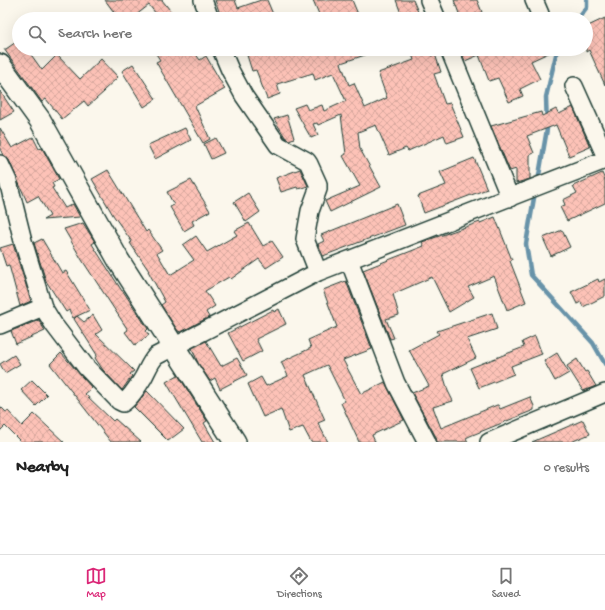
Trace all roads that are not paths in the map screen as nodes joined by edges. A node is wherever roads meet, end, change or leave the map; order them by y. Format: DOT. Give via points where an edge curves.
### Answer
graph roads {
  1 [pos="203,0"];
  2 [pos="429,0"];
  3 [pos="207,12"];
  4 [pos="434,12"];
  5 [pos="224,56"];
  6 [pos="452,56"];
  7 [pos="0,65"];
  8 [pos="574,86"];
  9 [pos="605,155"];
  10 [pos="605,160"];
  11 [pos="0,164"];
  12 [pos="510,198"];
  13 [pos="349,260"];
  14 [pos="318,272"];
  15 [pos="43,307"];
  16 [pos="0,325"];
  17 [pos="173,346"];
  18 [pos="605,393"];
  19 [pos="235,442"];
  20 [pos="427,442"];
  21 [pos="489,442"];
  1 -- 3 [label="street"];
  2 -- 4 [label="street"];
  5 -- 14 [label="street" via="244,96 278,145 307,161 318,184 305,239"];
  6 -- 12 [label="street"];
  7 -- 17 [label="street" via="40,120 119,262"];
  8 -- 9 [label="street"];
  10 -- 12 [label="street"];
  11 -- 15 [label="street" via="8,181"];
  12 -- 13 [label="street"];
  13 -- 14 [label="street"];
  13 -- 20 [label="street" via="396,383"];
  14 -- 17 [label="street"];
  15 -- 16 [label="street"];
  15 -- 17 [label="street" via="86,367 123,403 142,380 153,359"];
  17 -- 19 [label="street"];
  18 -- 21 [label="street"];
}
